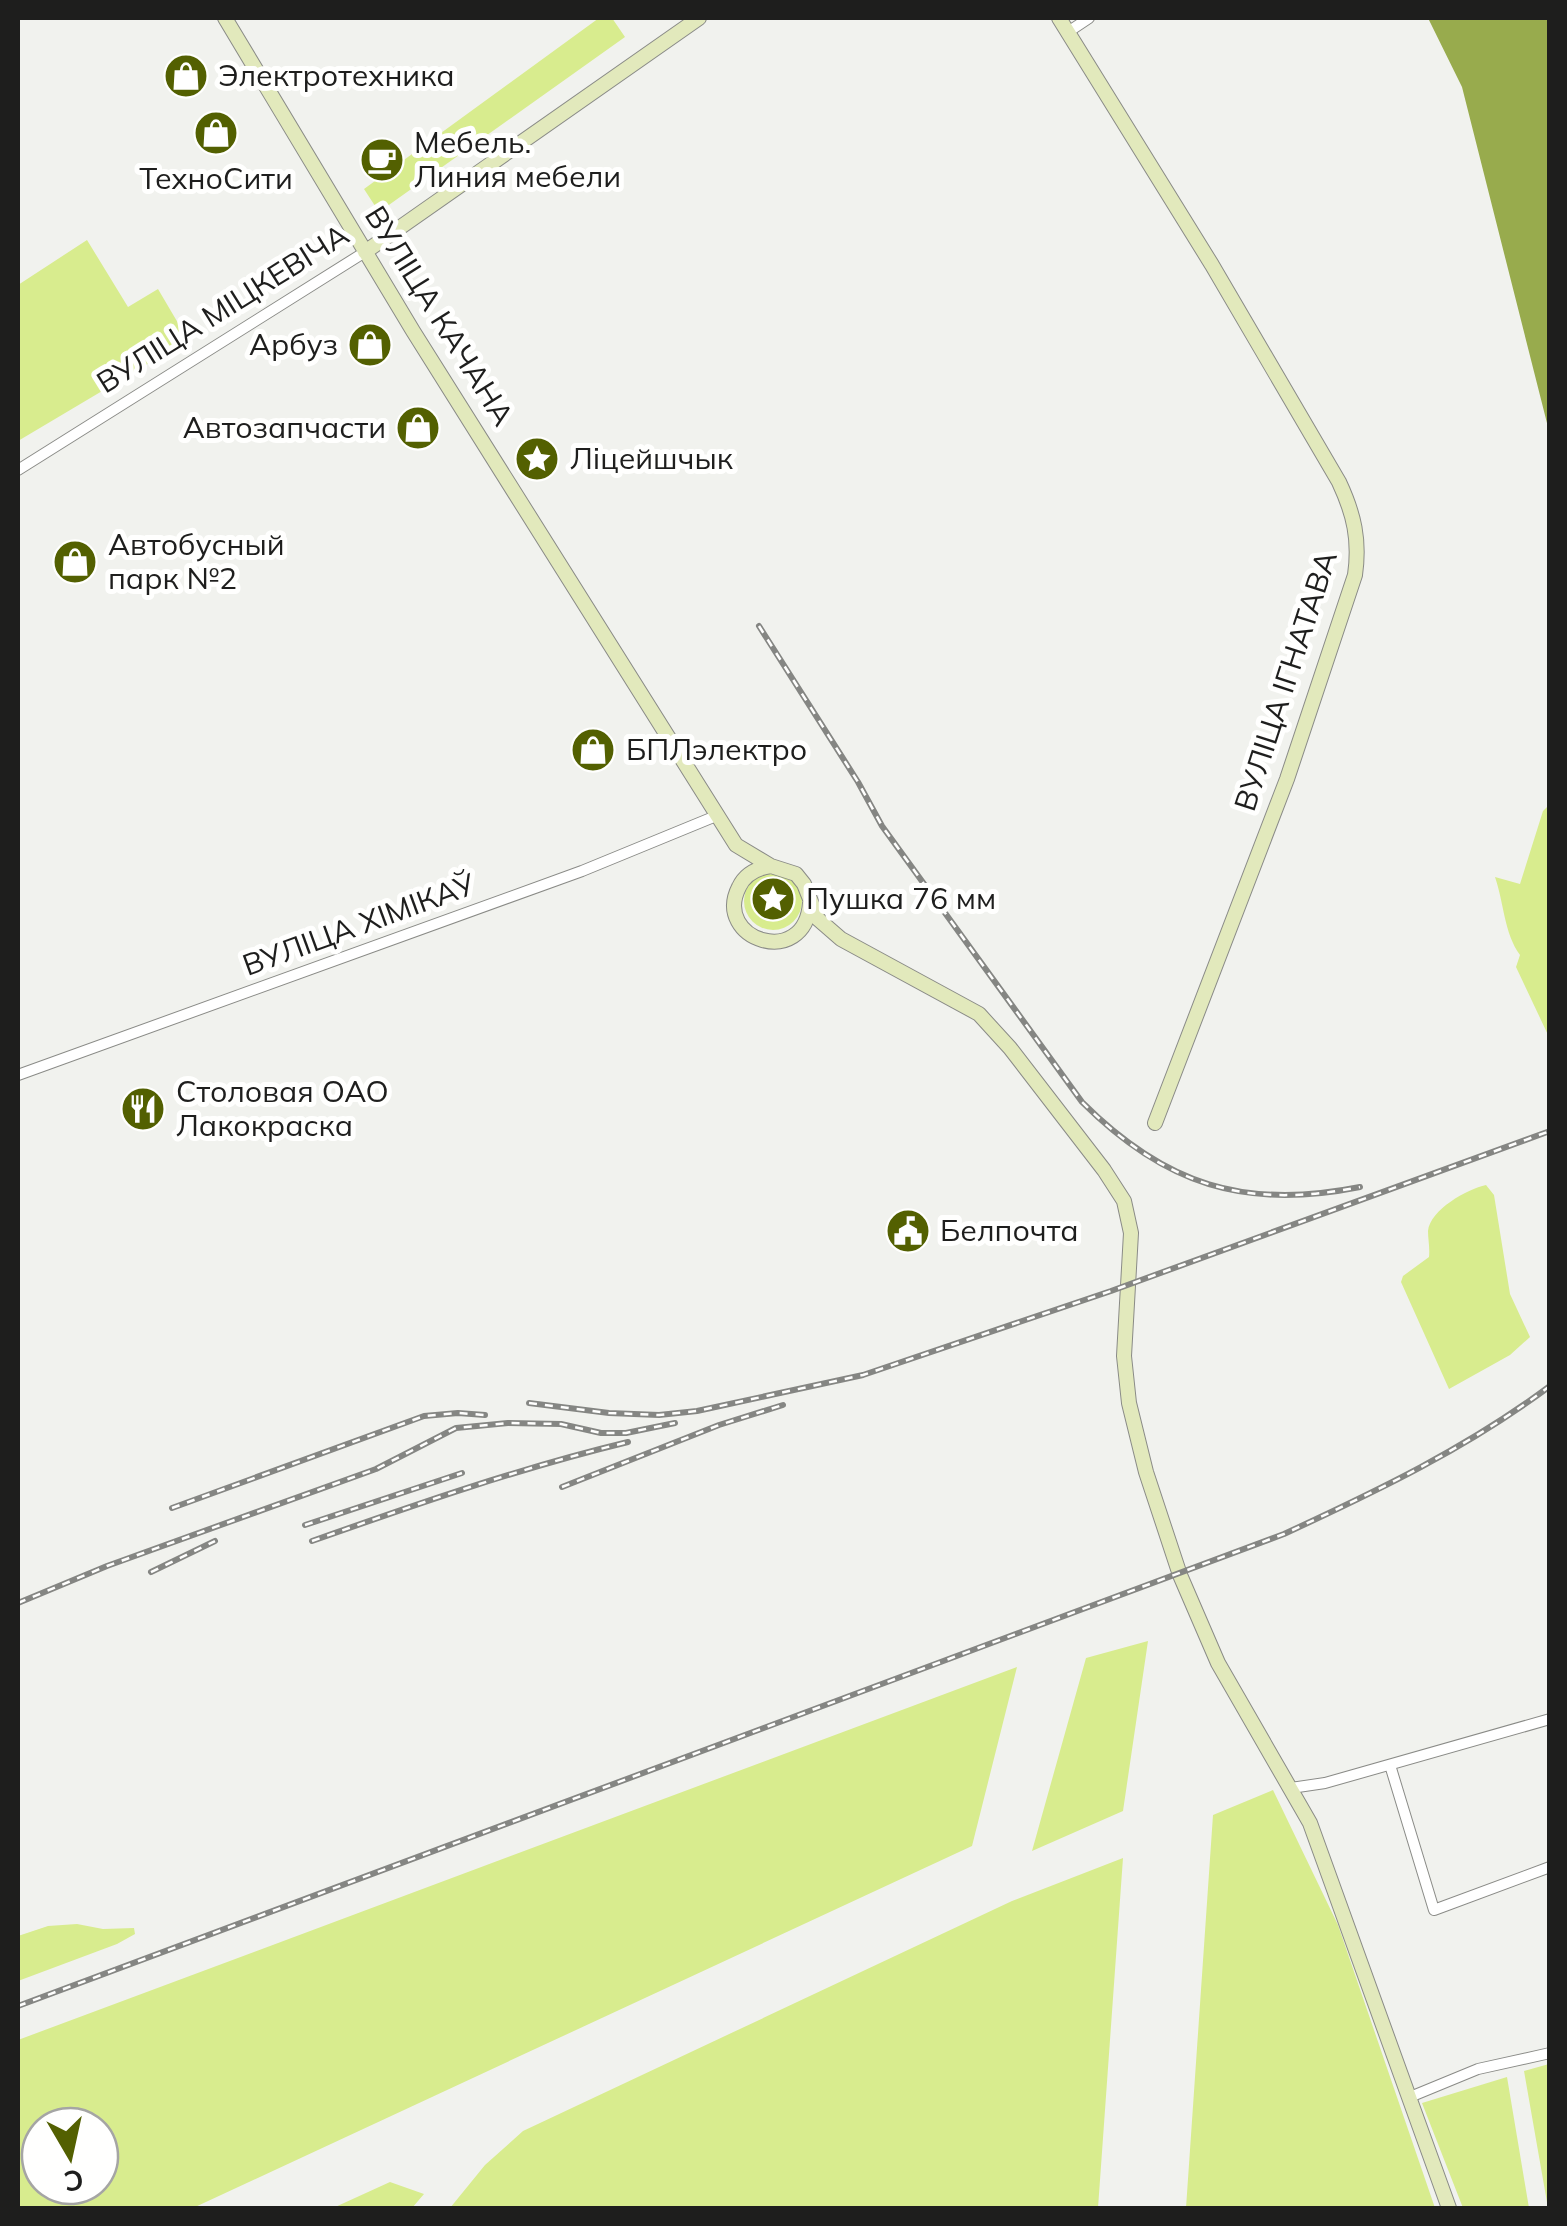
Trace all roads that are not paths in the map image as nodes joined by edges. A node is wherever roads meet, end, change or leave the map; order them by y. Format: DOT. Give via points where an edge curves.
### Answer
graph roads {
  1 [pos="225,18"];
  2 [pos="699,18"];
  3 [pos="1060,18"];
  4 [pos="1089,18"];
  5 [pos="1068,32"];
  6 [pos="365,252"];
  7 [pos="18,470"];
  8 [pos="716,816"];
  9 [pos="736,845"];
  10 [pos="772,866"];
  11 [pos="741,883"];
  12 [pos="809,896"];
  13 [pos="801,929"];
  14 [pos="841,939"];
  15 [pos="18,1076"];
  16 [pos="1154,1123"];
  17 [pos="1550,1719"];
  18 [pos="1390,1765"];
  19 [pos="1291,1788"];
  20 [pos="1550,1867"];
  21 [pos="1550,2053"];
  22 [pos="1410,2097"];
  23 [pos="1449,2208"];
  1 -- 6 [label="main road, ВУЛІЦА КАЧАНА"];
  2 -- 6 [label="main road, ВУЛІЦА МІЦКЕВІЧА"];
  3 -- 5 [label="main road, ВУЛІЦА ІГНАТАВА"];
  4 -- 5 [label="street"];
  5 -- 16 [label="main road, ВУЛІЦА ІГНАТАВА" via="1339,482 1359,548 1287,779"];
  6 -- 7 [label="street, ВУЛІЦА МІЦКЕВІЧА"];
  6 -- 8 [label="main road, ВУЛІЦА КАЧАНА"];
  8 -- 9 [label="main road, ВУЛІЦА КАЧАНА"];
  8 -- 15 [label="street, ВУЛІЦА ХІМІКАЎ"];
  9 -- 10 [label="main road, ВУЛІЦА КАЧАНА"];
  9 -- 11 [label="main road, ВУЛІЦА КАЧАНА"];
  10 -- 11 [label="main road"];
  10 -- 12 [label="main road, ВУЛІЦА КАЧАНА" via="796,874"];
  11 -- 13 [label="main road, ВУЛІЦА КАЧАНА" via="735,912 750,935 775,942"];
  12 -- 13 [label="main road"];
  12 -- 14 [label="main road, ВУЛІЦА КАЧАНА" via="818,920"];
  13 -- 14 [label="main road, ВУЛІЦА КАЧАНА"];
  14 -- 19 [label="main road, ВУЛІЦА КАЧАНА" via="979,1014 1124,1201 1131,1233 1124,1356 1146,1472 1218,1663"];
  17 -- 18 [label="street"];
  18 -- 19 [label="street"];
  18 -- 20 [label="street" via="1434,1910"];
  19 -- 22 [label="main road, ВУЛІЦА КАЧАНА" via="1310,1823"];
  21 -- 22 [label="street" via="1478,2070"];
  22 -- 23 [label="main road, ВУЛІЦА КАЧАНА"];
}
